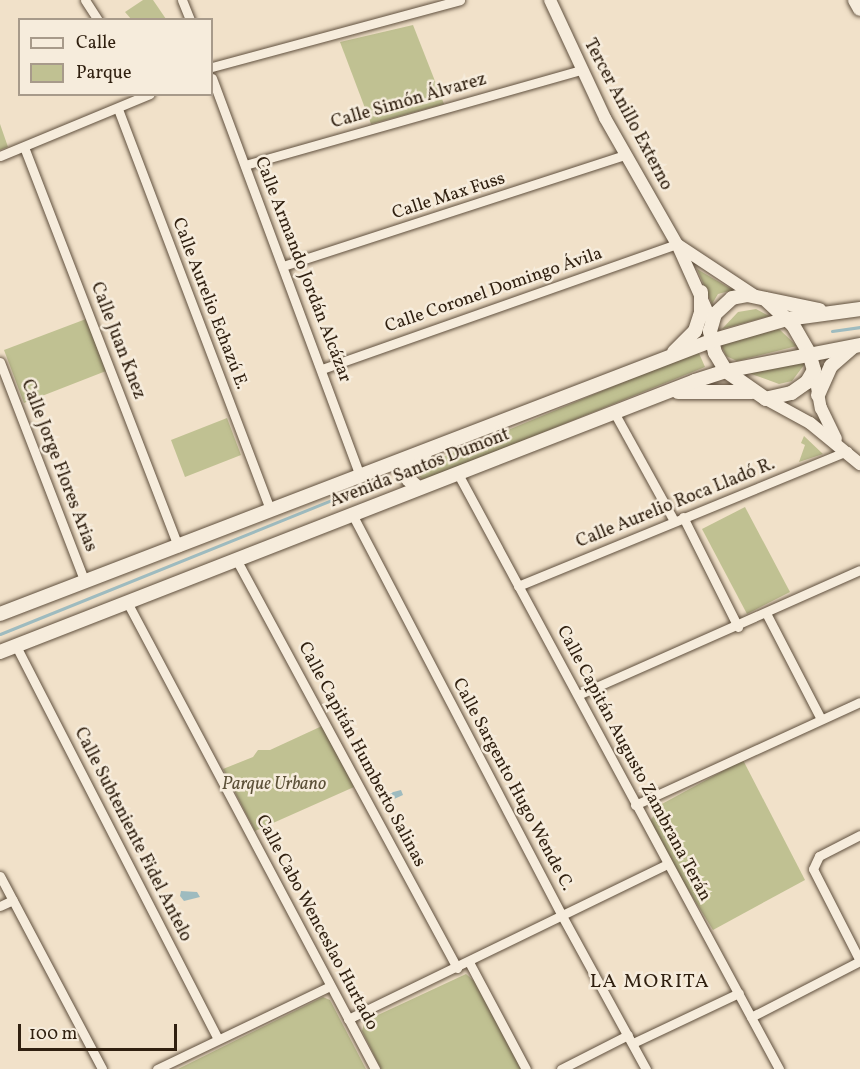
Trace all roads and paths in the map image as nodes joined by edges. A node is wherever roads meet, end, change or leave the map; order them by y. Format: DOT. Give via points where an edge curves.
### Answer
graph roads {
  1 [pos="85,0"];
  2 [pos="182,0"];
  3 [pos="460,0"];
  4 [pos="550,0"];
  5 [pos="855,0"];
  6 [pos="860,9"];
  7 [pos="97,18"];
  8 [pos="189,18"];
  9 [pos="213,67"];
  10 [pos="581,70"];
  11 [pos="213,81"];
  12 [pos="147,96"];
  13 [pos="117,108"];
  14 [pos="24,147"];
  15 [pos="625,155"];
  16 [pos="0,156"];
  17 [pos="245,165"];
  18 [pos="677,244"];
  19 [pos="283,266"];
  20 [pos="701,292"];
  21 [pos="760,298"];
  22 [pos="860,309"];
  23 [pos="832,312"];
  24 [pos="712,322"];
  25 [pos="790,322"];
  26 [pos="711,341"];
  27 [pos="857,345"];
  28 [pos="807,349"];
  29 [pos="664,359"];
  30 [pos="0,362"];
  31 [pos="322,369"];
  32 [pos="814,370"];
  33 [pos="726,371"];
  34 [pos="664,393"];
  35 [pos="818,395"];
  36 [pos="760,396"];
  37 [pos="615,414"];
  38 [pos="443,442"];
  39 [pos="843,448"];
  40 [pos="390,463"];
  41 [pos="860,464"];
  42 [pos="458,474"];
  43 [pos="360,475"];
  44 [pos="418,488"];
  45 [pos="370,507"];
  46 [pos="270,510"];
  47 [pos="352,514"];
  48 [pos="678,519"];
  49 [pos="178,547"];
  50 [pos="236,559"];
  51 [pos="860,570"];
  52 [pos="85,582"];
  53 [pos="519,586"];
  54 [pos="127,602"];
  55 [pos="766,613"];
  56 [pos="0,614"];
  57 [pos="738,627"];
  58 [pos="16,646"];
  59 [pos="0,652"];
  60 [pos="578,695"];
  61 [pos="860,702"];
  62 [pos="821,719"];
  63 [pos="635,806"];
  64 [pos="860,835"];
  65 [pos="667,864"];
  66 [pos="0,876"];
  67 [pos="13,900"];
  68 [pos="0,906"];
  69 [pos="561,914"];
  70 [pos="860,961"];
  71 [pos="469,962"];
  72 [pos="457,968"];
  73 [pos="330,986"];
  74 [pos="739,993"];
  75 [pos="751,1017"];
  76 [pos="348,1019"];
  77 [pos="218,1039"];
  78 [pos="630,1039"];
  79 [pos="102,1069"];
  80 [pos="157,1069"];
  81 [pos="375,1069"];
  82 [pos="526,1069"];
  83 [pos="561,1069"];
  84 [pos="646,1069"];
  85 [pos="779,1069"];
  1 -- 7 [label="street"];
  2 -- 8 [label="street"];
  3 -- 9 [label="street"];
  4 -- 10 [label="street, Tercer Anillo Externo"];
  5 -- 6 [label="main road"];
  10 -- 15 [label="street, Tercer Anillo Externo"];
  10 -- 17 [label="street, Calle Simón Álvarez"];
  11 -- 17 [label="street, Calle Armando Jordán Alcázar"];
  12 -- 13 [label="street"];
  13 -- 14 [label="street"];
  13 -- 46 [label="street, Calle Aurelio Echazú E."];
  14 -- 16 [label="street"];
  14 -- 49 [label="street, Calle Juan Knez"];
  15 -- 18 [label="street, Tercer Anillo Externo"];
  15 -- 19 [label="street, Calle Max Fuss"];
  17 -- 19 [label="street, Calle Armando Jordán Alcázar"];
  18 -- 20 [label="street, Tercer Anillo Externo"];
  18 -- 21 [label="street, Tercer Anillo Externo"];
  18 -- 31 [label="street, Calle Coronel Domingo Ávila"];
  19 -- 31 [label="street, Calle Armando Jordán Alcázar"];
  20 -- 24 [label="street, Tercer Anillo Externo"];
  20 -- 29 [label="main road" via="701,312 695,331 683,346"];
  21 -- 23 [label="main road"];
  21 -- 24 [label="main road" via="739,296 725,303"];
  21 -- 25 [label="main road"];
  22 -- 23 [label="main road, Avenida Santos Dumont"];
  23 -- 25 [label="main road, Avenida Santos Dumont"];
  24 -- 26 [label="main road"];
  25 -- 26 [label="main road, Avenida Santos Dumont"];
  25 -- 28 [label="main road"];
  26 -- 29 [label="main road, Avenida Santos Dumont"];
  26 -- 33 [label="main road"];
  27 -- 28 [label="main road, Avenida Santos Dumont"];
  27 -- 35 [label="main road" via="831,366"];
  28 -- 32 [label="main road"];
  28 -- 33 [label="main road, Avenida Santos Dumont"];
  29 -- 38 [label="main road, Avenida Santos Dumont"];
  30 -- 52 [label="street, Calle Jorge Flores Arias"];
  31 -- 43 [label="street, Calle Armando Jordán Alcázar"];
  32 -- 35 [label="street"];
  32 -- 36 [label="main road" via="791,393"];
  33 -- 34 [label="main road, Avenida Santos Dumont"];
  33 -- 36 [label="main road"];
  34 -- 36 [label="main road"];
  34 -- 37 [label="main road, Avenida Santos Dumont"];
  35 -- 39 [label="street" via="826,421"];
  36 -- 39 [label="street"];
  37 -- 42 [label="main road, Avenida Santos Dumont"];
  37 -- 48 [label="street"];
  38 -- 40 [label="main road, Avenida Santos Dumont"];
  38 -- 44 [label="main road" via="407,470 408,479"];
  39 -- 41 [label="street"];
  39 -- 48 [label="street, Calle Aurelio Roca Lladó R."];
  40 -- 43 [label="main road, Avenida Santos Dumont"];
  40 -- 45 [label="main road" via="400,473 401,483"];
  42 -- 44 [label="main road, Avenida Santos Dumont"];
  42 -- 53 [label="street, Calle Capitán Augusto Zambrana Terán"];
  43 -- 46 [label="main road, Avenida Santos Dumont"];
  44 -- 45 [label="main road, Avenida Santos Dumont"];
  45 -- 47 [label="main road, Avenida Santos Dumont"];
  46 -- 49 [label="main road, Avenida Santos Dumont"];
  47 -- 50 [label="main road, Avenida Santos Dumont"];
  47 -- 69 [label="street, Calle Sargento Hugo Wende C."];
  48 -- 53 [label="street, Calle Aurelio Roca Lladó R."];
  48 -- 57 [label="street"];
  49 -- 52 [label="main road, Avenida Santos Dumont"];
  50 -- 54 [label="main road, Avenida Santos Dumont"];
  50 -- 72 [label="street, Calle Capitán Humberto Salinas"];
  51 -- 55 [label="street"];
  52 -- 56 [label="main road, Avenida Santos Dumont"];
  53 -- 60 [label="street, Calle Capitán Augusto Zambrana Terán"];
  54 -- 58 [label="main road, Avenida Santos Dumont"];
  54 -- 73 [label="street, Calle Cabo Wenceslao Hurtado"];
  55 -- 57 [label="street"];
  55 -- 62 [label="street"];
  57 -- 60 [label="street"];
  58 -- 59 [label="main road, Avenida Santos Dumont"];
  58 -- 77 [label="street, Calle Subteniente Fidel Antelo"];
  60 -- 63 [label="street, Calle Capitán Augusto Zambrana Terán"];
  61 -- 62 [label="street"];
  62 -- 63 [label="street"];
  63 -- 65 [label="street, Calle Capitán Augusto Zambrana Terán"];
  64 -- 70 [label="street" via="813,863 814,874"];
  65 -- 69 [label="street"];
  65 -- 74 [label="street, Calle Capitán Augusto Zambrana Terán"];
  66 -- 67 [label="street"];
  67 -- 68 [label="street"];
  67 -- 79 [label="street"];
  69 -- 71 [label="street"];
  69 -- 78 [label="street, Calle Sargento Hugo Wende C."];
  70 -- 75 [label="street"];
  71 -- 72 [label="street"];
  71 -- 82 [label="street"];
  72 -- 76 [label="street"];
  73 -- 76 [label="street, Calle Cabo Wenceslao Hurtado"];
  73 -- 77 [label="street"];
  74 -- 75 [label="street, Calle Capitán Augusto Zambrana Terán"];
  74 -- 78 [label="street"];
  75 -- 85 [label="street, Calle Capitán Augusto Zambrana Terán"];
  76 -- 81 [label="street, Calle Cabo Wenceslao Hurtado"];
  77 -- 80 [label="street"];
  78 -- 83 [label="street"];
  78 -- 84 [label="street, Calle Sargento Hugo Wende C."];
}
